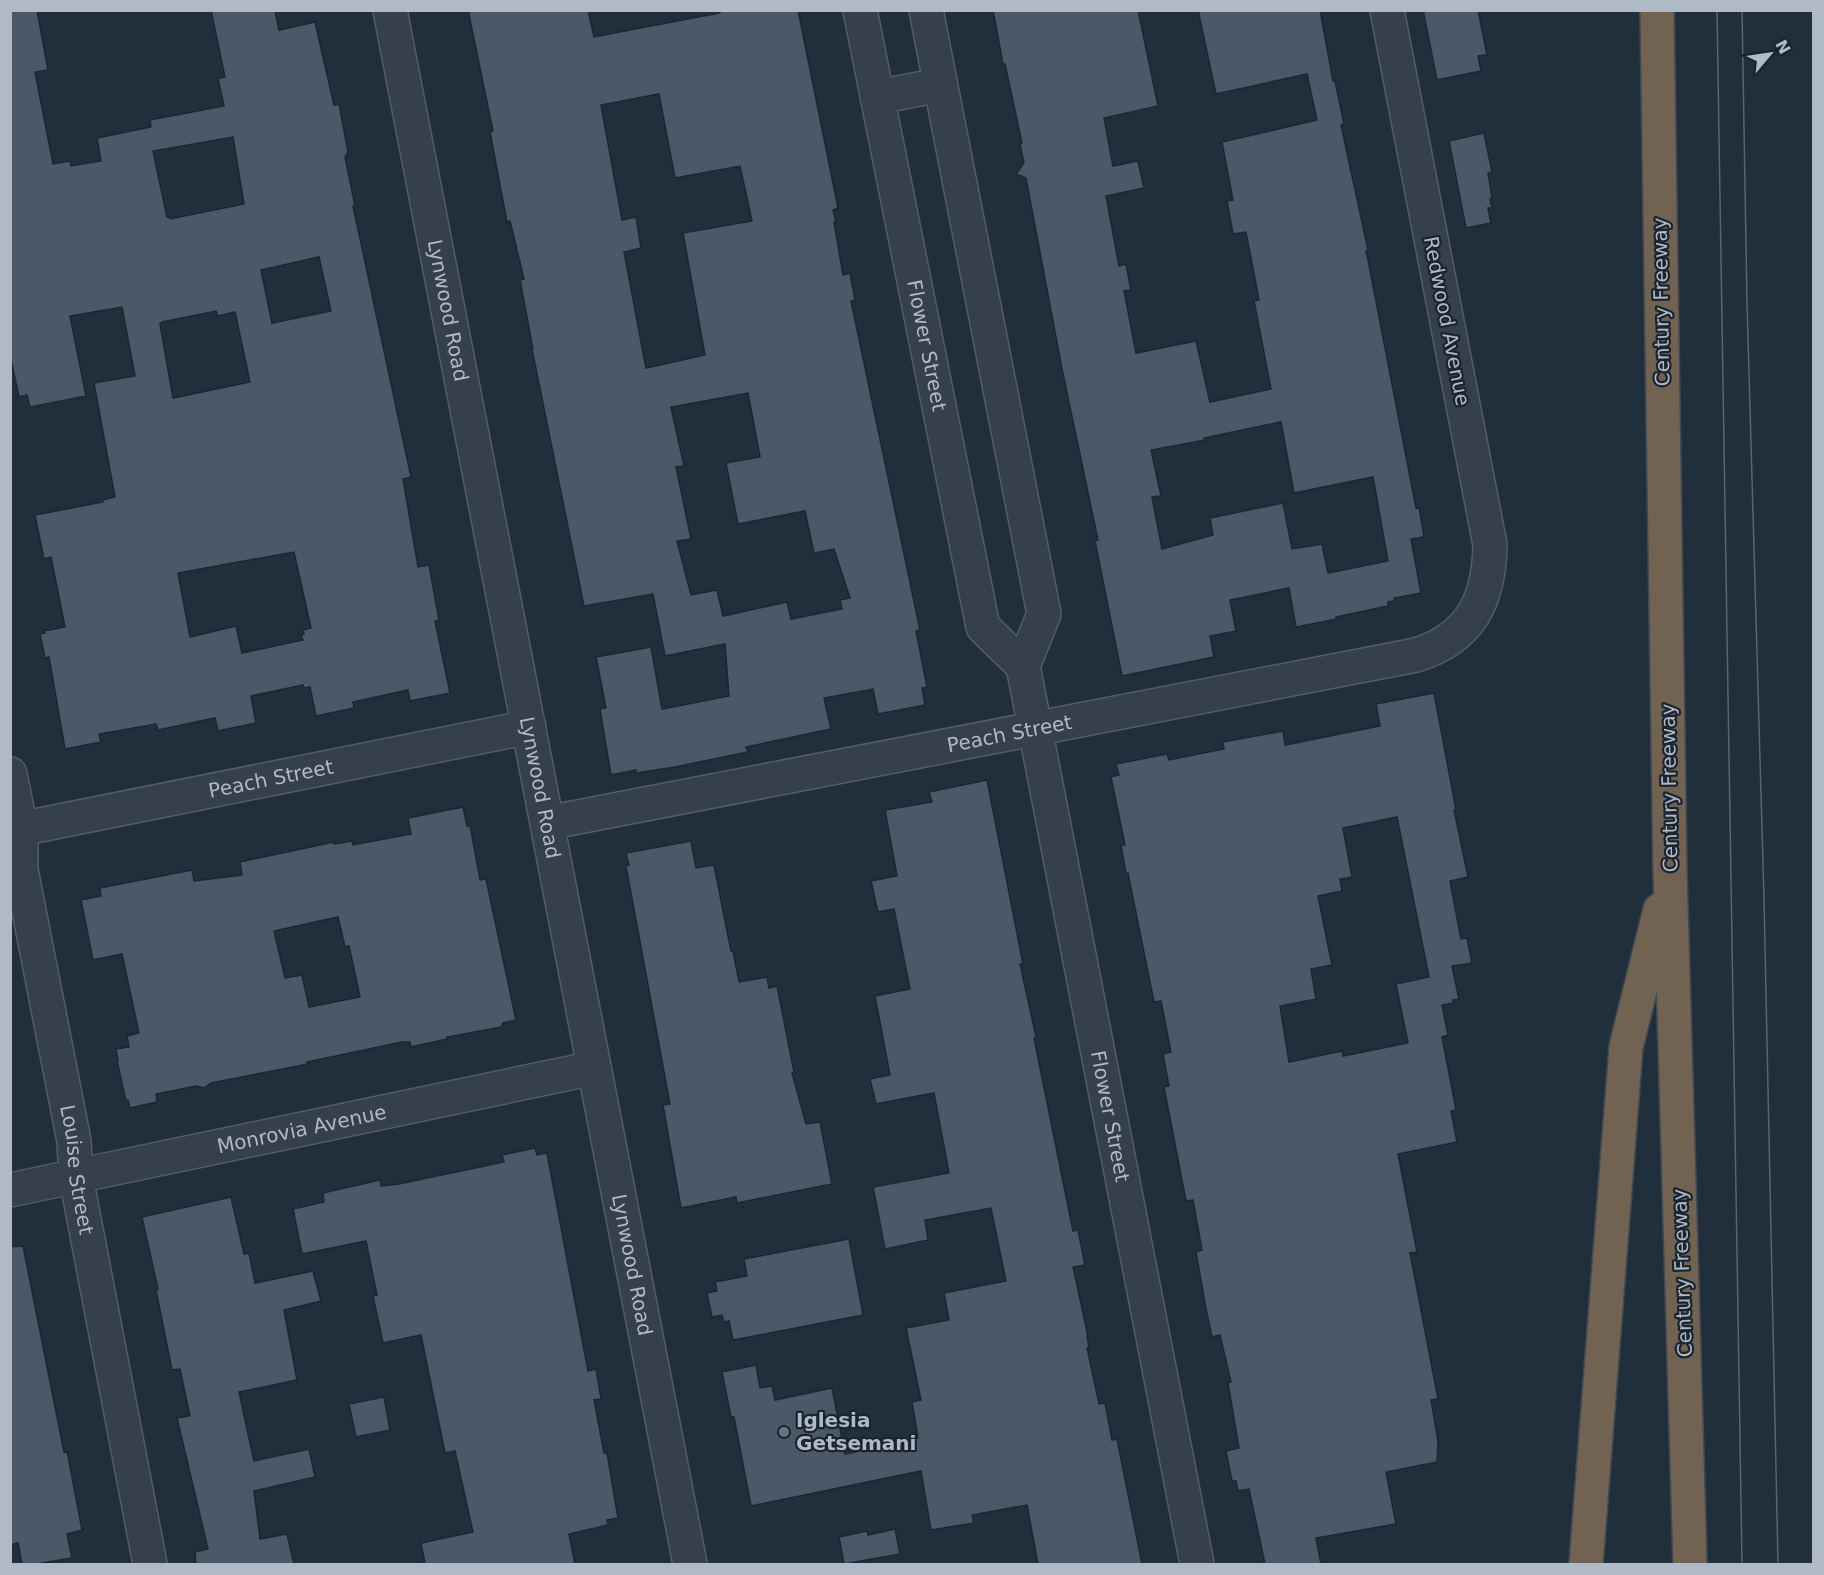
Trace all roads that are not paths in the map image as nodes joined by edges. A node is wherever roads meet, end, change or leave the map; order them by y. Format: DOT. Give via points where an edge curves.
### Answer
graph roads {
  1 [pos="390,10"];
  2 [pos="860,10"];
  3 [pos="926,10"];
  4 [pos="1387,10"];
  5 [pos="1657,10"];
  6 [pos="940,85"];
  7 [pos="877,97"];
  8 [pos="1465,627"];
  9 [pos="1023,666"];
  10 [pos="529,727"];
  11 [pos="1034,729"];
  12 [pos="10,774"];
  13 [pos="547,823"];
  14 [pos="16,830"];
  15 [pos="1670,871"];
  16 [pos="594,1068"];
  17 [pos="76,1177"];
  18 [pos="10,1190"];
  19 [pos="150,1564"];
  20 [pos="690,1564"];
  21 [pos="1197,1564"];
  22 [pos="1586,1564"];
  23 [pos="1690,1564"];
  1 -- 10 [label="street, Lynwood Road"];
  2 -- 7 [label="street, Flower Street"];
  3 -- 6 [label="street"];
  4 -- 8 [label="street, Redwood Avenue" via="1491,545 1485,589"];
  5 -- 15 [label="highway, Century Freeway"];
  6 -- 7 [label="street"];
  6 -- 9 [label="street" via="1044,614"];
  7 -- 9 [label="street, Flower Street" via="983,627"];
  8 -- 11 [label="street, Peach Street" via="1444,644 1416,655"];
  9 -- 11 [label="street, Flower Street"];
  10 -- 13 [label="street, Lynwood Road"];
  10 -- 14 [label="street, Peach Street"];
  11 -- 13 [label="street, Peach Street"];
  11 -- 21 [label="street, Flower Street"];
  12 -- 14 [label="street, Louise Street"];
  13 -- 16 [label="street, Lynwood Road"];
  14 -- 17 [label="street, Louise Street" via="74,1141"];
  15 -- 22 [label="highway" via="1626,1047"];
  15 -- 23 [label="highway, Century Freeway"];
  16 -- 17 [label="street, Monrovia Avenue"];
  16 -- 20 [label="street, Lynwood Road"];
  17 -- 18 [label="street, Monrovia Avenue"];
  17 -- 19 [label="street, Louise Street"];
}
